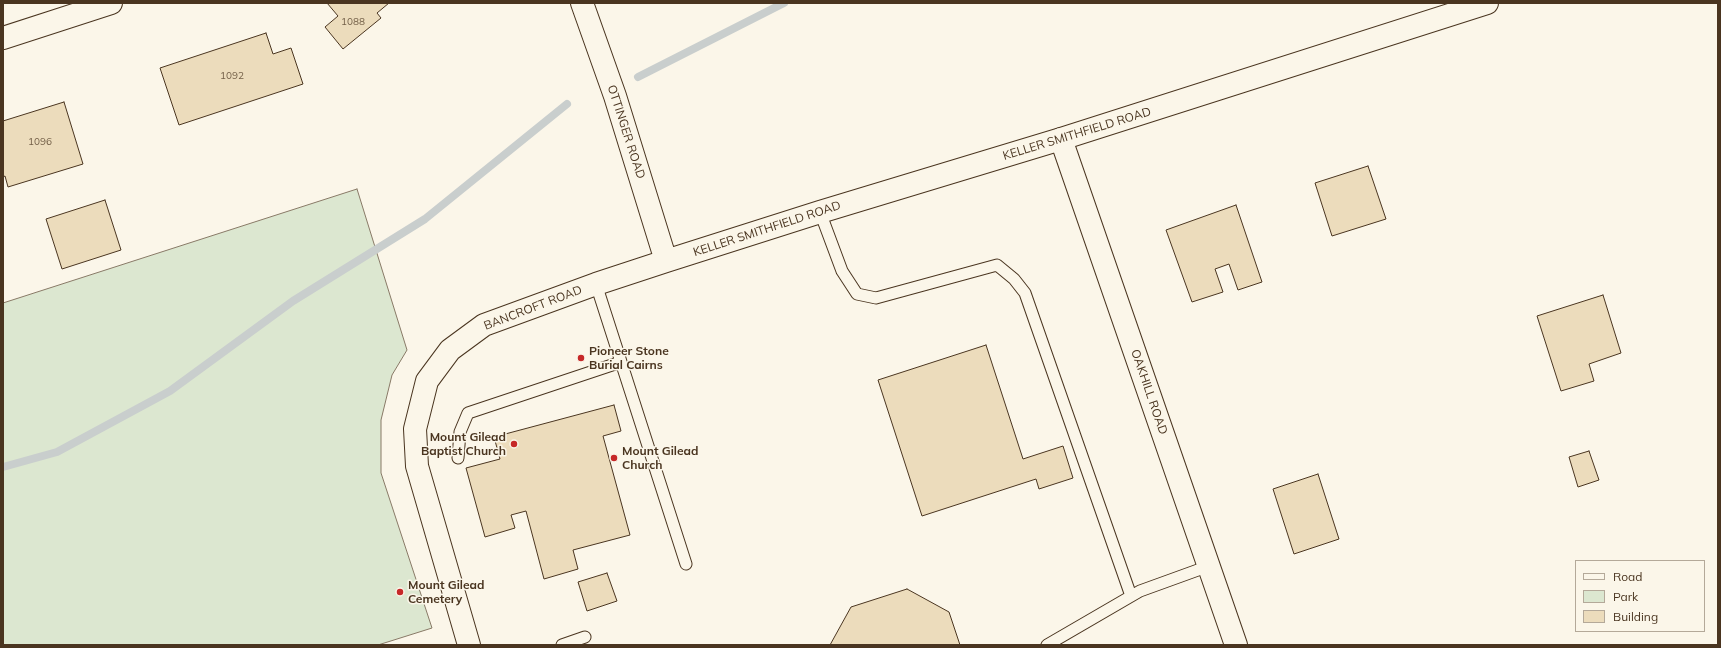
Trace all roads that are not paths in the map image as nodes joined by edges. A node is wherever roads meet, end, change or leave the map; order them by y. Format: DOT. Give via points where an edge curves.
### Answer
graph roads {
  1 [pos="111,3"];
  2 [pos="582,3"];
  3 [pos="1487,3"];
  4 [pos="3,38"];
  5 [pos="1061,139"];
  6 [pos="820,212"];
  7 [pos="666,261"];
  8 [pos="596,284"];
  9 [pos="621,362"];
  10 [pos="458,458"];
  11 [pos="686,564"];
  12 [pos="1209,566"];
  13 [pos="1131,596"];
  14 [pos="585,638"];
  15 [pos="469,645"];
  16 [pos="562,645"];
  17 [pos="1047,645"];
  18 [pos="1236,645"];
  1 -- 4 [label="street"];
  2 -- 7 [label="street, OTTINGER ROAD" via="615,96"];
  3 -- 5 [label="street, KELLER SMITHFIELD ROAD"];
  5 -- 6 [label="street, KELLER SMITHFIELD ROAD"];
  5 -- 12 [label="street, OAKHILL ROAD"];
  6 -- 7 [label="street, KELLER SMITHFIELD ROAD"];
  6 -- 13 [label="lane" via="842,271 857,294 876,298 997,265 1014,278 1025,293"];
  7 -- 8 [label="street, BANCROFT ROAD"];
  8 -- 9 [label="lane"];
  8 -- 15 [label="street, BANCROFT ROAD" via="484,325 450,350 427,381 415,429 417,466"];
  9 -- 10 [label="lane" via="468,413 460,432"];
  9 -- 11 [label="lane"];
  12 -- 13 [label="lane"];
  12 -- 18 [label="street, OAKHILL ROAD"];
  13 -- 17 [label="lane"];
  14 -- 16 [label="lane"];
}
